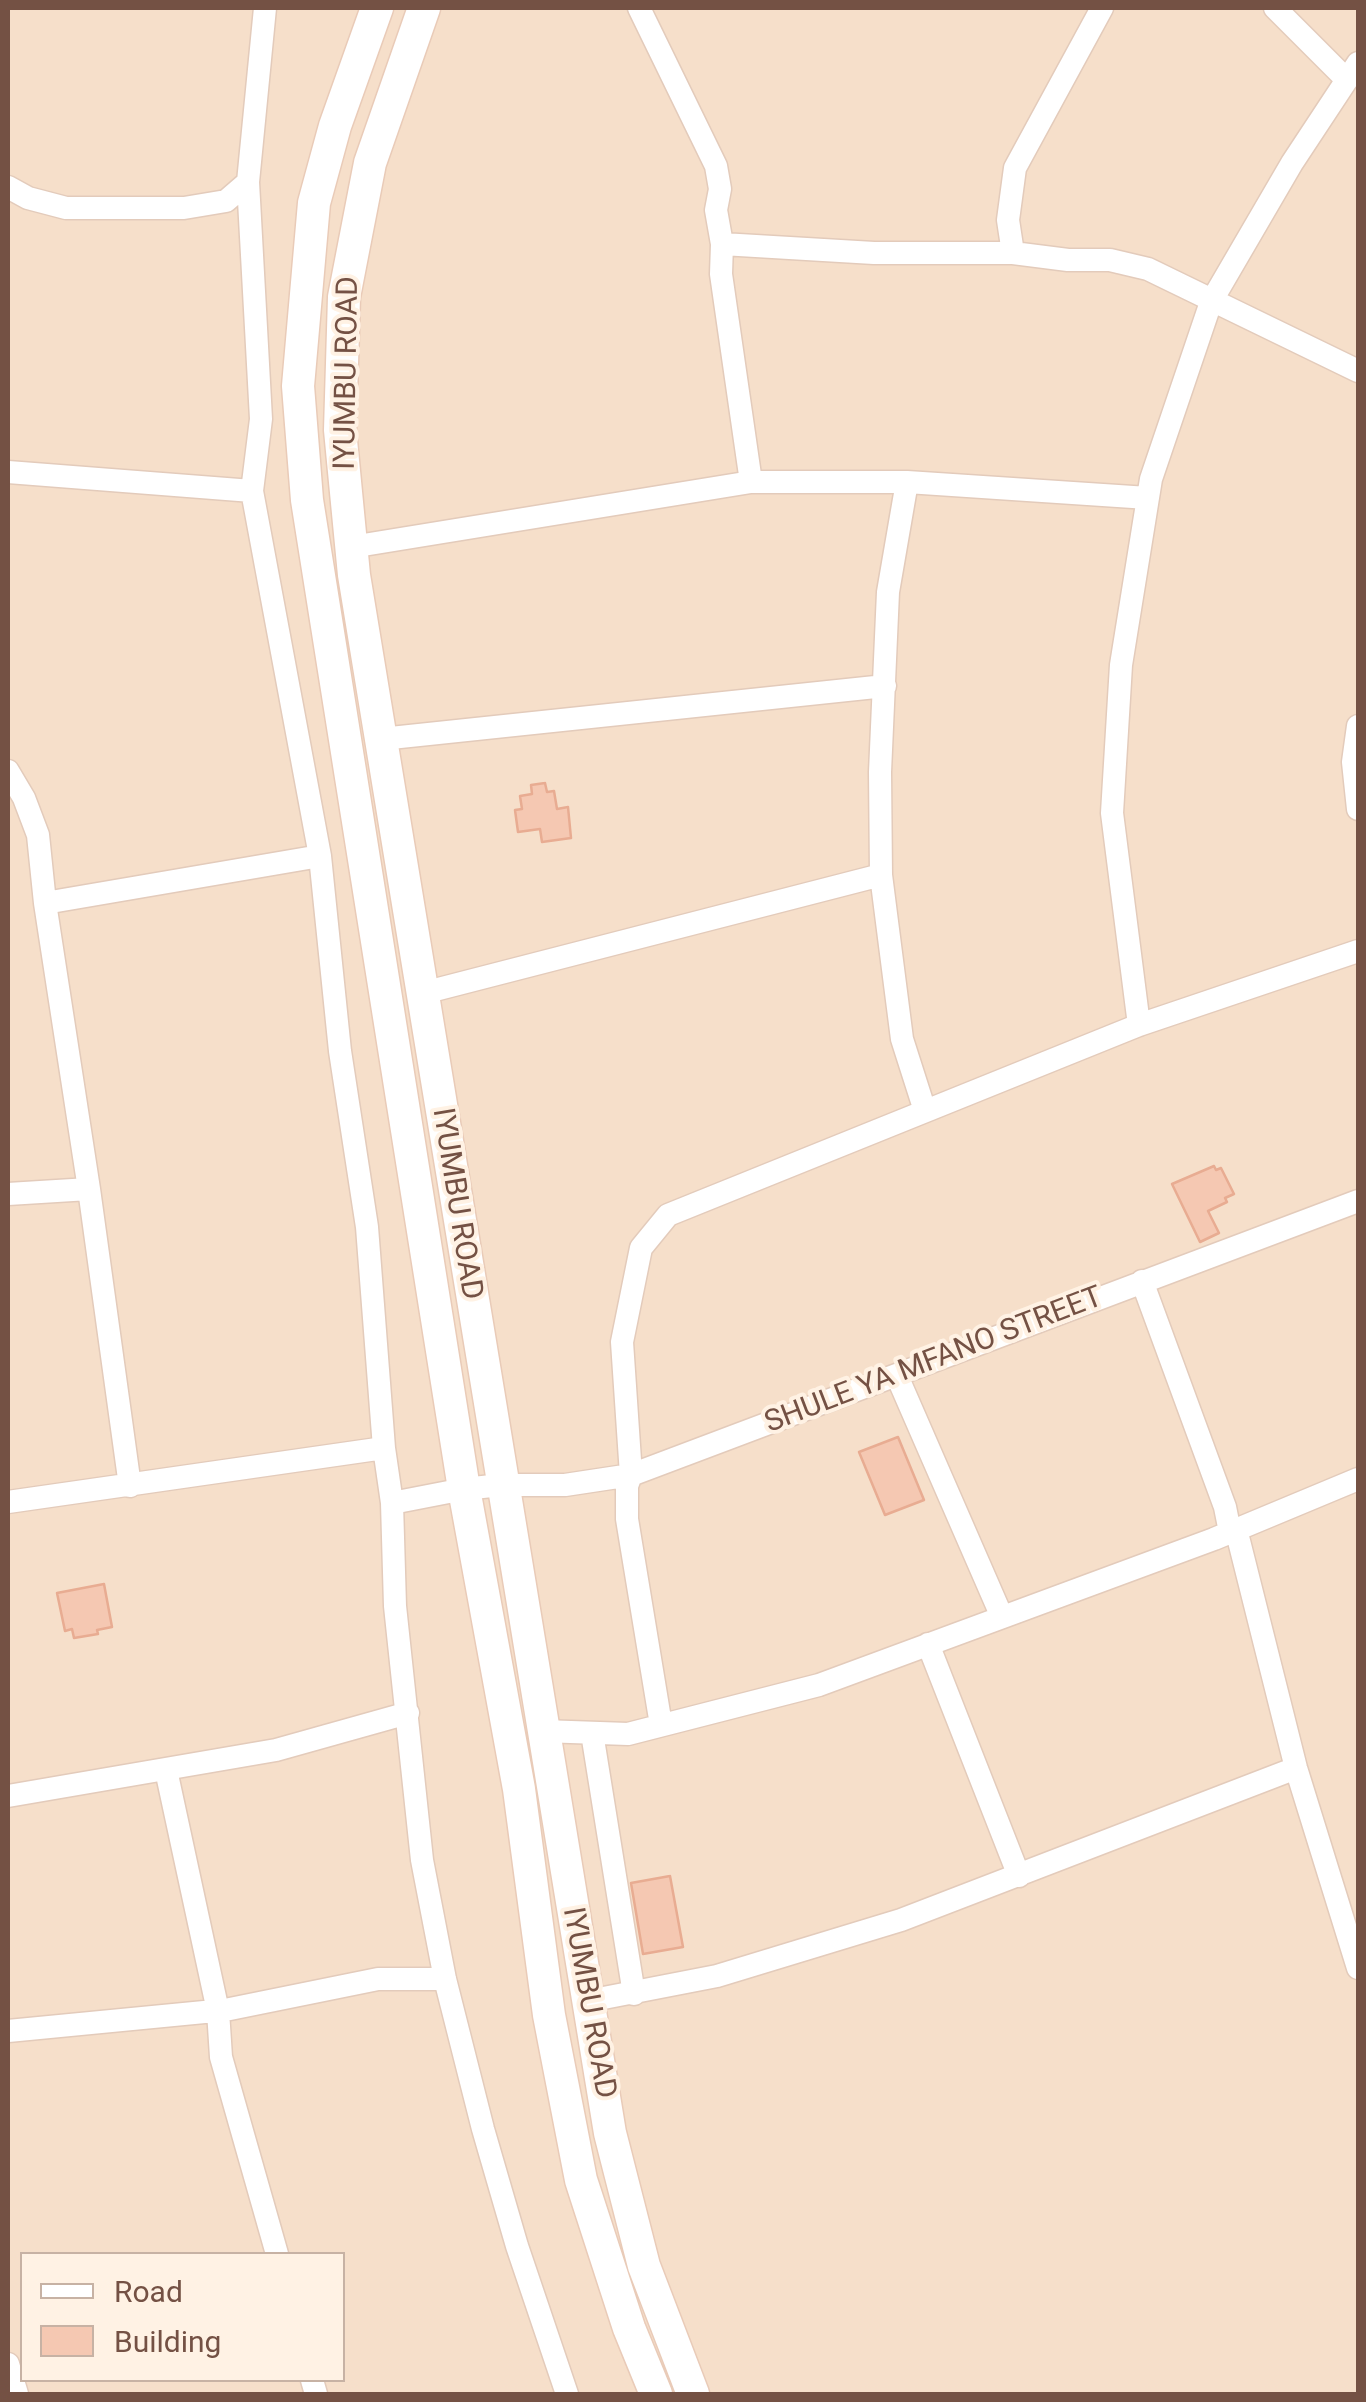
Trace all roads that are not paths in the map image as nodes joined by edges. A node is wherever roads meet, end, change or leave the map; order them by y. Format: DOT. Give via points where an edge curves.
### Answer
graph roads {
  1 [pos="265,8"];
  2 [pos="377,8"];
  3 [pos="424,8"];
  4 [pos="639,8"];
  5 [pos="1102,8"];
  6 [pos="1275,8"];
  7 [pos="1353,72"];
  8 [pos="248,182"];
  9 [pos="8,187"];
  10 [pos="722,244"];
  11 [pos="1013,253"];
  12 [pos="1211,302"];
  13 [pos="1358,371"];
  14 [pos="8,472"];
  15 [pos="751,482"];
  16 [pos="908,482"];
  17 [pos="252,491"];
  18 [pos="1148,498"];
  19 [pos="351,547"];
  20 [pos="885,686"];
  21 [pos="1358,726"];
  22 [pos="381,739"];
  23 [pos="8,771"];
  24 [pos="1358,809"];
  25 [pos="320,856"];
  26 [pos="881,874"];
  27 [pos="44,903"];
  28 [pos="1358,951"];
  29 [pos="423,994"];
  30 [pos="1139,1025"];
  31 [pos="925,1111"];
  32 [pos="90,1189"];
  33 [pos="8,1194"];
  34 [pos="1358,1201"];
  35 [pos="1142,1281"];
  36 [pos="897,1376"];
  37 [pos="384,1448"];
  38 [pos="631,1475"];
  39 [pos="1358,1479"];
  40 [pos="502,1484"];
  41 [pos="130,1486"];
  42 [pos="464,1489"];
  43 [pos="8,1502"];
  44 [pos="392,1502"];
  45 [pos="1233,1531"];
  46 [pos="1002,1617"];
  47 [pos="928,1644"];
  48 [pos="408,1713"];
  49 [pos="660,1726"];
  50 [pos="542,1731"];
  51 [pos="592,1732"];
  52 [pos="1296,1768"];
  53 [pos="166,1770"];
  54 [pos="8,1796"];
  55 [pos="1018,1876"];
  56 [pos="1358,1968"];
  57 [pos="445,1979"];
  58 [pos="634,1994"];
  59 [pos="588,2001"];
  60 [pos="218,2011"];
  61 [pos="8,2031"];
  62 [pos="275,2252"];
  63 [pos="8,2364"];
  64 [pos="18,2394"];
  65 [pos="564,2394"];
  66 [pos="656,2394"];
  67 [pos="692,2394"];
  1 -- 8 [label="street"];
  2 -- 42 [label="main road, IYUMBU ROAD" via="314,204 298,386 306,500"];
  3 -- 19 [label="main road, IYUMBU ROAD" via="370,163 344,297 340,430"];
  4 -- 10 [label="street" via="716,166"];
  5 -- 11 [label="street" via="1015,168 1008,220"];
  6 -- 7 [label="street"];
  7 -- 12 [label="street"];
  8 -- 9 [label="street" via="226,200 184,208 66,208"];
  8 -- 17 [label="street" via="261,419"];
  10 -- 11 [label="street"];
  10 -- 15 [label="street"];
  11 -- 12 [label="street" via="1148,269"];
  12 -- 13 [label="street"];
  12 -- 18 [label="street"];
  14 -- 17 [label="street"];
  15 -- 16 [label="street"];
  15 -- 19 [label="street"];
  16 -- 18 [label="street"];
  16 -- 20 [label="street" via="888,592"];
  17 -- 25 [label="street"];
  18 -- 30 [label="street" via="1121,664 1112,814"];
  19 -- 22 [label="main road, IYUMBU ROAD"];
  20 -- 22 [label="street"];
  20 -- 26 [label="street"];
  21 -- 24 [label="street" via="1352,762"];
  22 -- 29 [label="main road, IYUMBU ROAD"];
  23 -- 27 [label="street" via="38,835"];
  25 -- 27 [label="street"];
  25 -- 37 [label="street" via="340,1051 368,1227"];
  26 -- 29 [label="street"];
  26 -- 31 [label="street" via="902,1038"];
  27 -- 32 [label="street"];
  28 -- 30 [label="street"];
  29 -- 40 [label="main road, IYUMBU ROAD"];
  30 -- 31 [label="street"];
  31 -- 38 [label="street" via="668,1214 640,1248 622,1342"];
  32 -- 33 [label="street"];
  32 -- 41 [label="street"];
  34 -- 35 [label="street, SHULE YA MFANO STREET"];
  35 -- 36 [label="street, SHULE YA MFANO STREET"];
  35 -- 45 [label="street"];
  36 -- 38 [label="street, SHULE YA MFANO STREET"];
  36 -- 46 [label="street"];
  37 -- 41 [label="street"];
  37 -- 44 [label="street"];
  38 -- 40 [label="street, SHULE YA MFANO STREET"];
  38 -- 49 [label="street" via="627,1519"];
  39 -- 45 [label="street"];
  40 -- 42 [label="street, SHULE YA MFANO STREET"];
  40 -- 50 [label="main road, IYUMBU ROAD"];
  41 -- 43 [label="street"];
  42 -- 44 [label="street, SHULE YA MFANO STREET"];
  42 -- 66 [label="main road, IYUMBU ROAD" via="581,2180"];
  44 -- 48 [label="street"];
  45 -- 46 [label="street"];
  45 -- 52 [label="street"];
  46 -- 47 [label="street"];
  47 -- 49 [label="street" via="819,1685"];
  47 -- 55 [label="street"];
  48 -- 53 [label="street" via="276,1750"];
  48 -- 57 [label="street" via="422,1860"];
  49 -- 51 [label="street" via="628,1734"];
  50 -- 51 [label="street"];
  50 -- 59 [label="main road, IYUMBU ROAD"];
  51 -- 58 [label="street"];
  52 -- 55 [label="street"];
  52 -- 56 [label="street"];
  53 -- 54 [label="street"];
  53 -- 60 [label="street"];
  55 -- 58 [label="street" via="901,1920"];
  57 -- 60 [label="street" via="378,1979"];
  57 -- 65 [label="street"];
  58 -- 59 [label="street"];
  59 -- 67 [label="main road, IYUMBU ROAD" via="610,2133 644,2266"];
  60 -- 61 [label="street"];
  60 -- 62 [label="street" via="221,2057"];
  63 -- 64 [label="street"];
}
